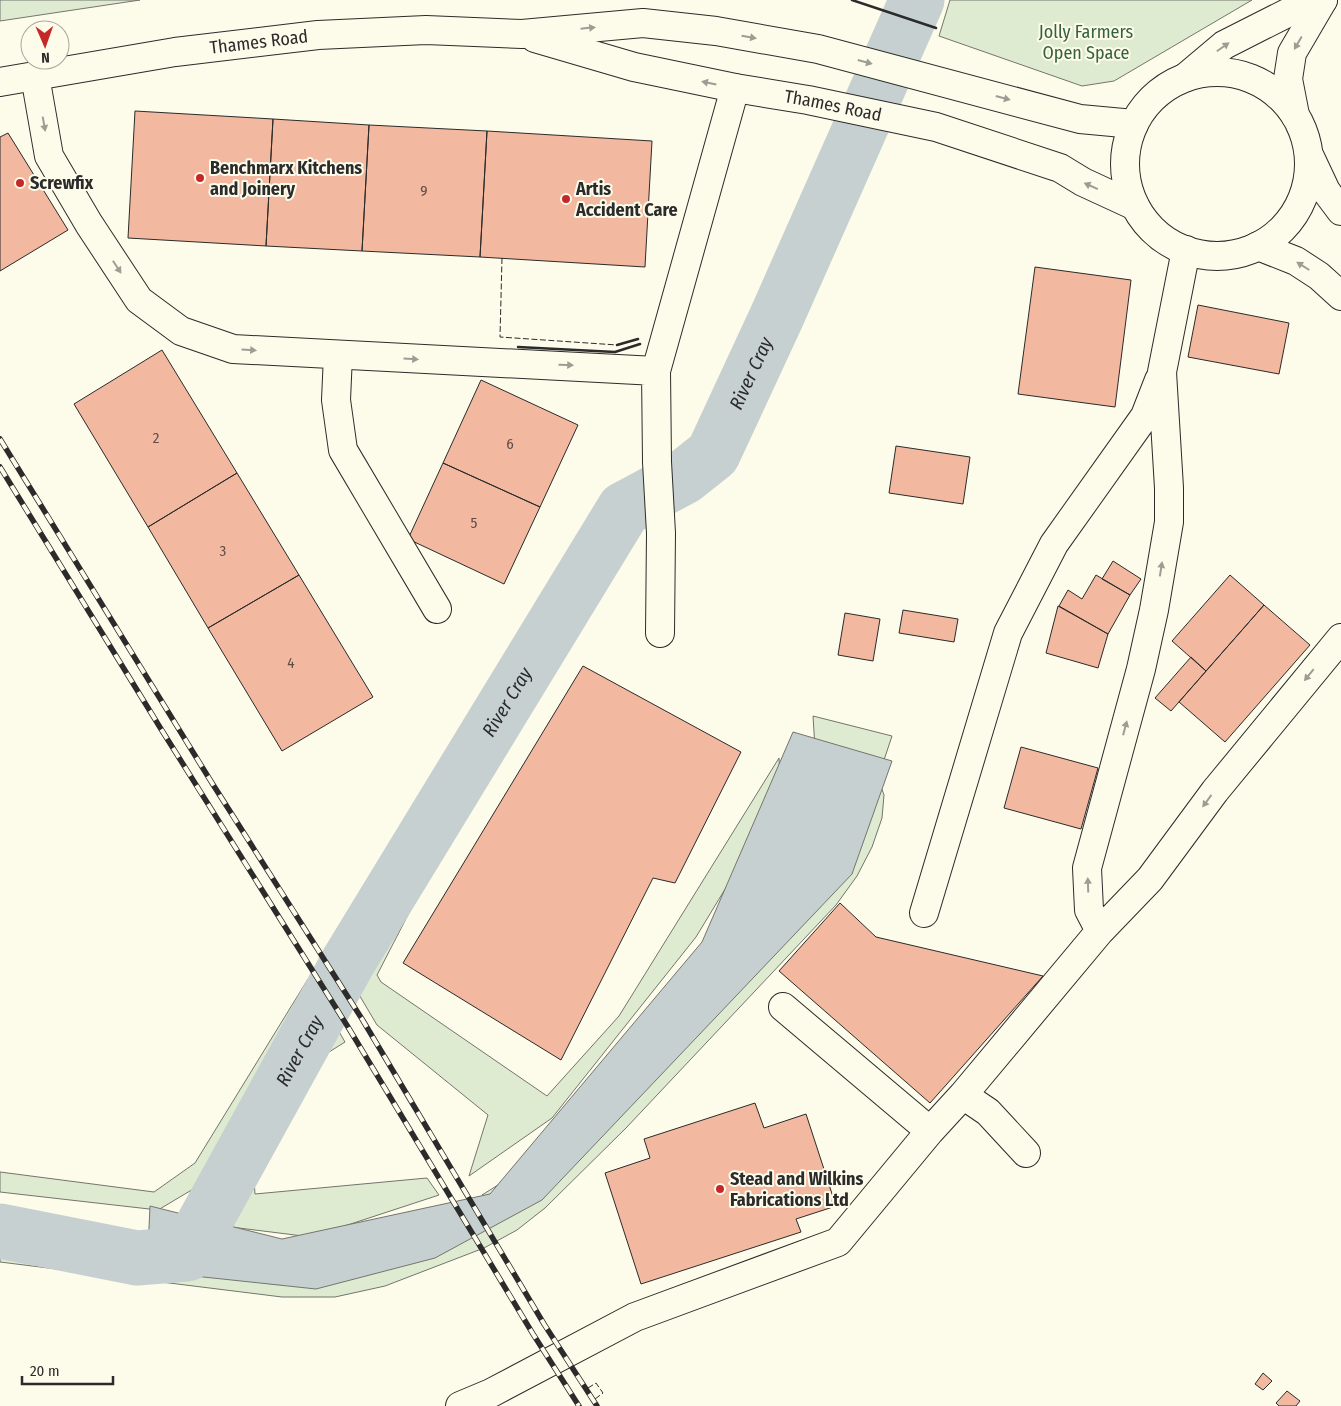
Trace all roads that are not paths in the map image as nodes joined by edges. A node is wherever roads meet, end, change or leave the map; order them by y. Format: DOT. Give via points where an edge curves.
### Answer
graph roads {
  1 [pos="1323,0"];
  2 [pos="522,34"];
  3 [pos="35,76"];
  4 [pos="1185,78"];
  5 [pos="0,82"];
  6 [pos="734,88"];
  7 [pos="1295,115"];
  8 [pos="1134,124"];
  9 [pos="1309,156"];
  10 [pos="1135,206"];
  11 [pos="1341,211"];
  12 [pos="1258,246"];
  13 [pos="1186,250"];
  14 [pos="1341,296"];
  15 [pos="338,355"];
  16 [pos="656,371"];
  17 [pos="1162,372"];
  18 [pos="437,610"];
  19 [pos="660,633"];
  20 [pos="1341,638"];
  21 [pos="924,913"];
  22 [pos="1100,931"];
  23 [pos="784,1007"];
  24 [pos="963,1095"];
  25 [pos="930,1131"];
  26 [pos="1026,1153"];
  27 [pos="460,1406"];
  4 -- 1 [label="main road, one-way" via="1224,45 1299,7"];
  1 -- 7 [label="main road, one-way" via="1292,53 1288,79"];
  2 -- 3 [label="main road, Thames Road" via="426,30 318,35 175,52"];
  6 -- 2 [label="main road, Thames Road, one-way" via="634,67"];
  2 -- 8 [label="main road, Thames Road, one-way" via="643,22 716,31 818,50 1080,119"];
  3 -- 5 [label="main road, Thames Road"];
  3 -- 15 [label="main road, one-way" via="49,156 139,300 181,331 233,349"];
  4 -- 7 [label="main road" via="1210,72 1246,77 1271,88"];
  4 -- 8 [label="main road" via="1151,100"];
  10 -- 6 [label="main road, Thames Road, one-way" via="1060,168 936,127"];
  6 -- 16 [label="main road"];
  7 -- 9 [label="main road" via="1306,139"];
  8 -- 10 [label="main road" via="1126,153 1125,172"];
  9 -- 11 [label="main road" via="1326,191"];
  9 -- 12 [label="main road" via="1307,186 1298,208 1287,224"];
  10 -- 13 [label="main road" via="1158,234"];
  12 -- 13 [label="main road" via="1225,255"];
  14 -- 12 [label="main road, one-way" via="1296,261"];
  13 -- 17 [label="main road"];
  15 -- 16 [label="main road, one-way"];
  15 -- 18 [label="main road" via="336,400 344,450"];
  16 -- 19 [label="main road"];
  17 -- 21 [label="main road" via="1145,416 1054,544 1008,633"];
  22 -- 17 [label="main road, one-way" via="1089,910 1088,868 1141,669 1169,522"];
  20 -- 22 [label="main road, one-way" via="1215,791 1150,879"];
  22 -- 24 [label="main road"];
  23 -- 25 [label="main road"];
  24 -- 25 [label="main road"];
  24 -- 26 [label="main road" via="988,1112"];
  25 -- 27 [label="main road" via="838,1242 635,1317"];
}
